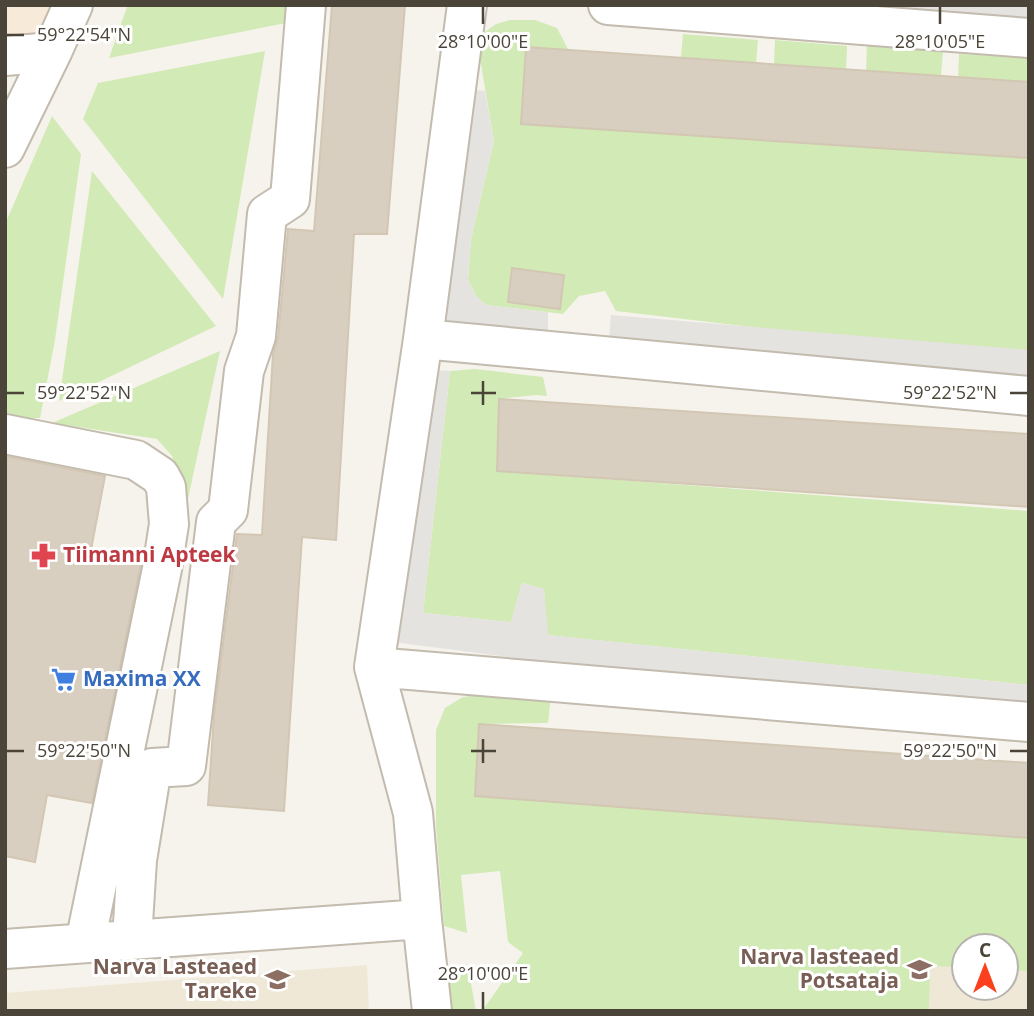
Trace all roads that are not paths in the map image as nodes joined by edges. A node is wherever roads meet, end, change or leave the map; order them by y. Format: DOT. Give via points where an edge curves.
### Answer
graph roads {
  1 [pos="73,5"];
  2 [pos="306,5"];
  3 [pos="467,5"];
  4 [pos="608,5"];
  5 [pos="1029,38"];
  6 [pos="52,52"];
  7 [pos="5,56"];
  8 [pos="5,148"];
  9 [pos="423,339"];
  10 [pos="1029,397"];
  11 [pos="5,434"];
  12 [pos="374,667"];
  13 [pos="1029,722"];
  14 [pos="422,919"];
  15 [pos="132,939"];
  16 [pos="85,943"];
  17 [pos="5,949"];
  18 [pos="432,1011"];
  1 -- 6 [label="street"];
  2 -- 15 [label="street" via="290,199 267,214 256,336 244,371 228,510 216,522 186,766 152,768 136,860"];
  3 -- 9 [label="street"];
  4 -- 5 [label="street"];
  6 -- 7 [label="street"];
  6 -- 8 [label="street"];
  9 -- 10 [label="street"];
  9 -- 12 [label="street"];
  11 -- 16 [label="street" via="136,460 160,476 166,487 169,524 162,569"];
  12 -- 13 [label="street"];
  12 -- 14 [label="street" via="413,813"];
  14 -- 15 [label="street"];
  14 -- 18 [label="street"];
  15 -- 16 [label="street"];
  16 -- 17 [label="street"];
}
